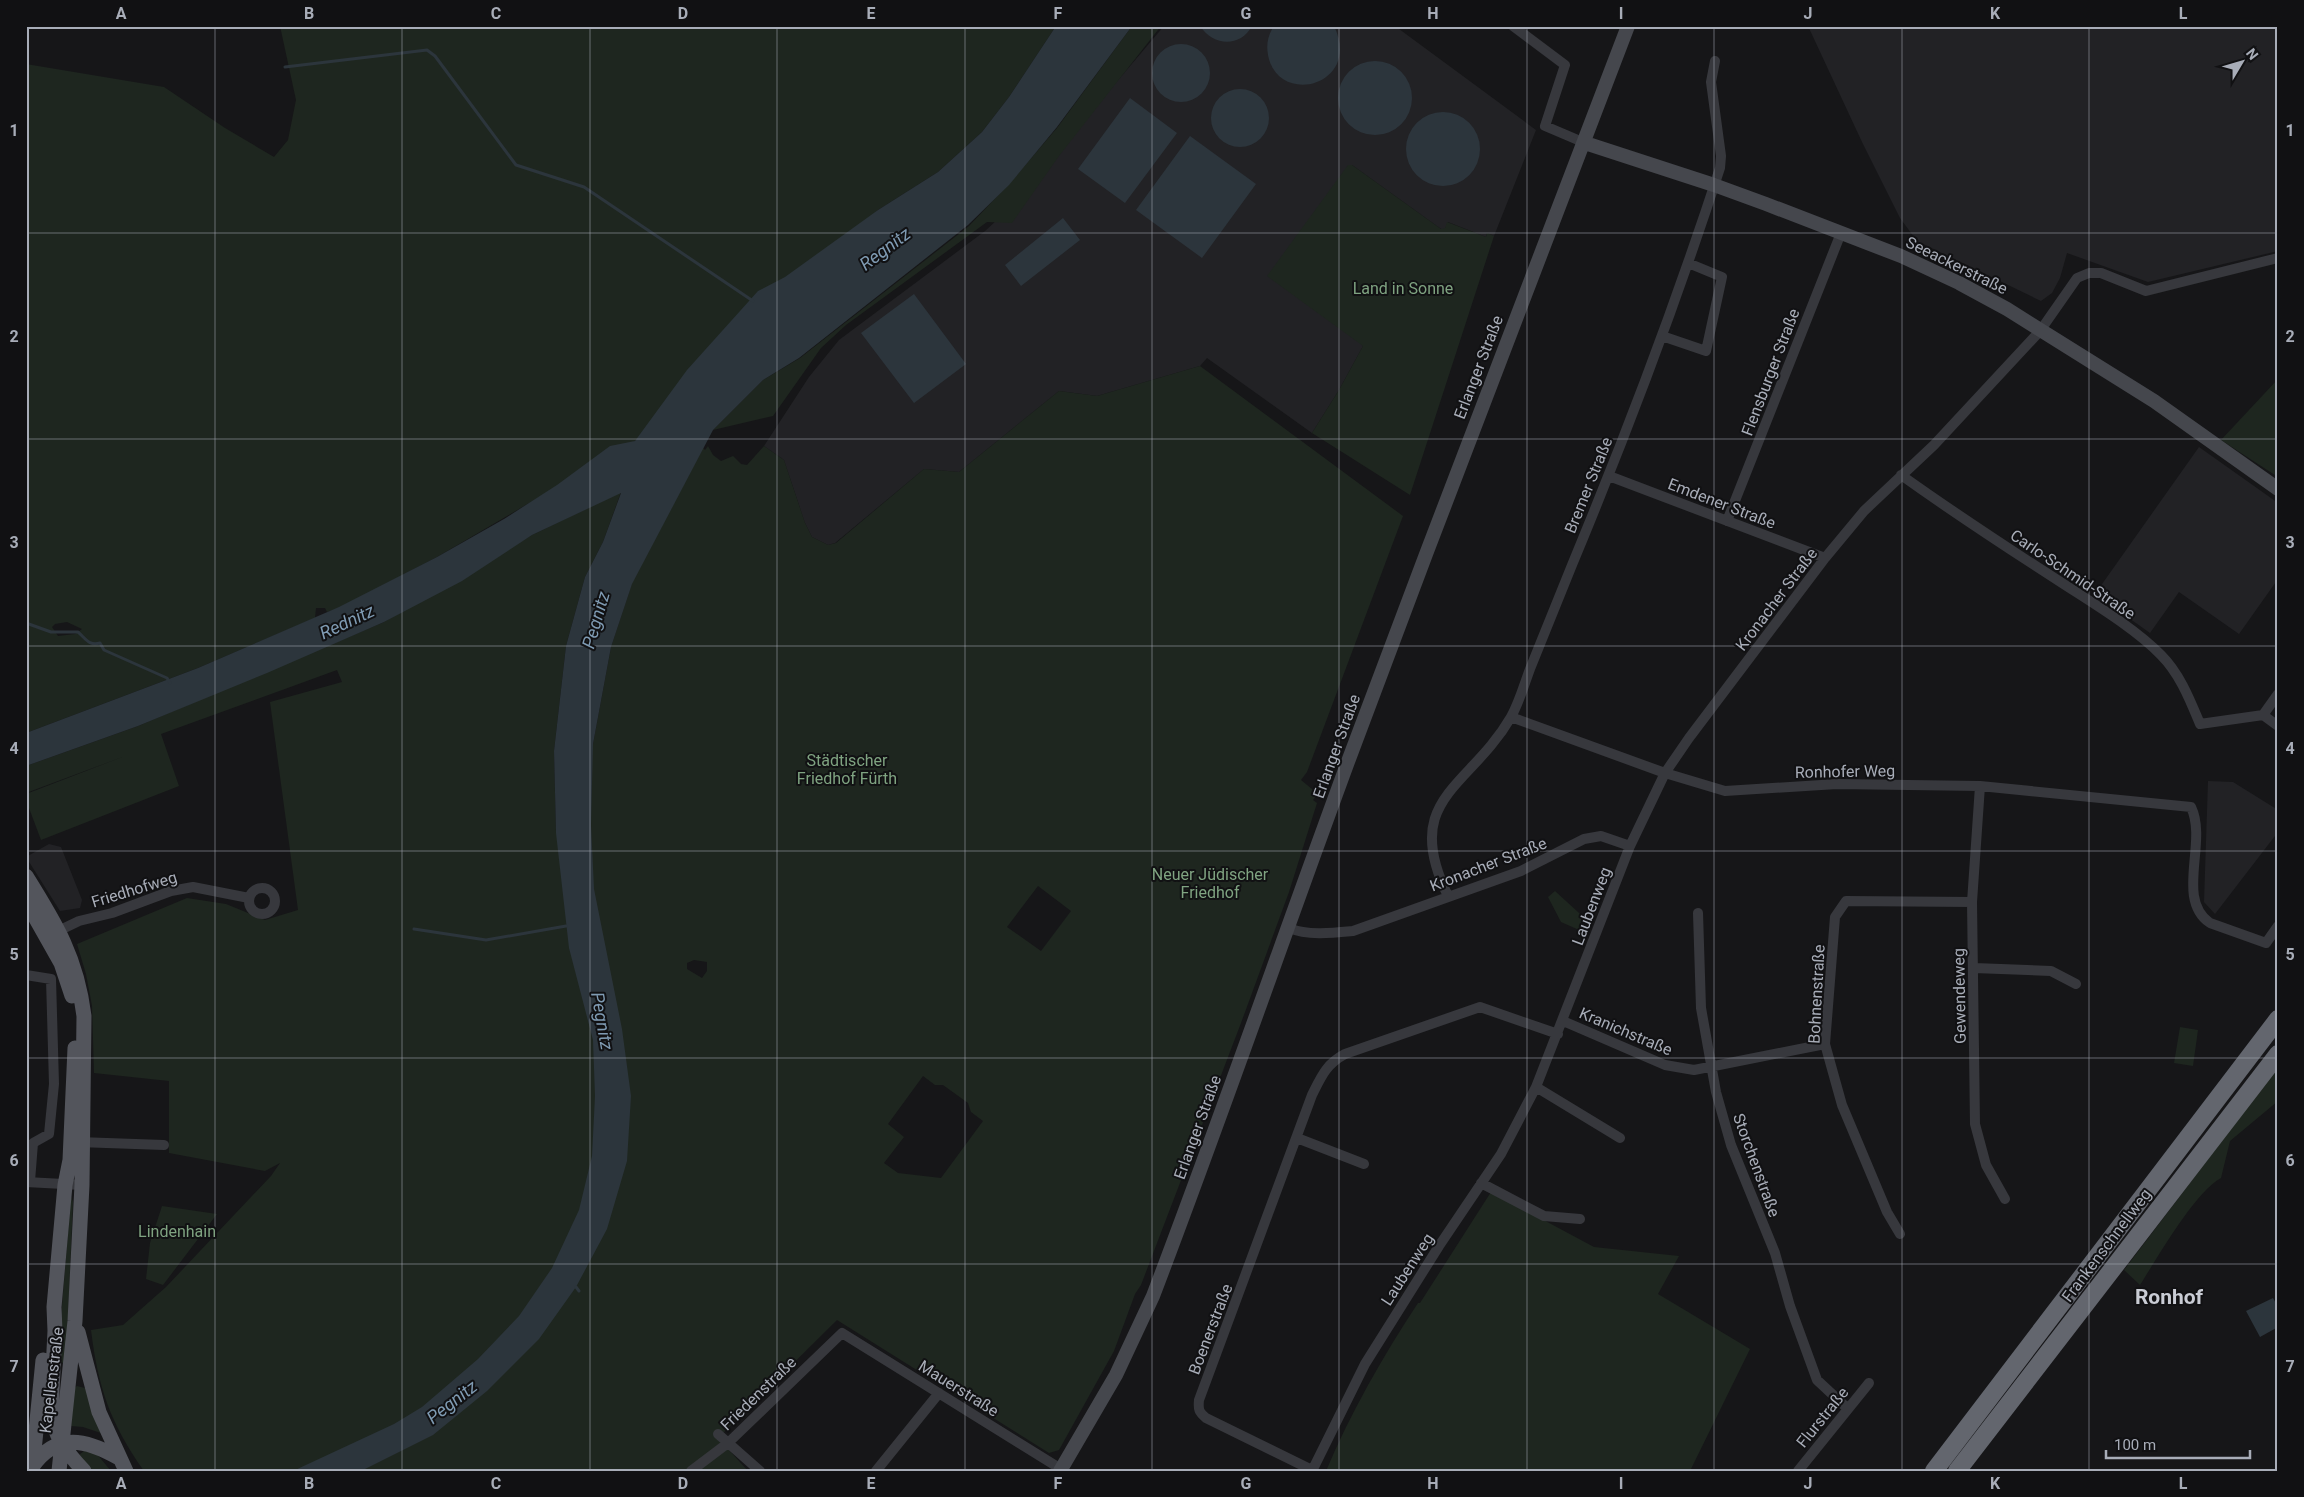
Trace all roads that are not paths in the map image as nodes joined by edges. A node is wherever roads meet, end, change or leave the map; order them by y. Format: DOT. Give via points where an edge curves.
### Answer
graph roads {
  1 [pos="1513,26"];
  2 [pos="1628,26"];
  3 [pos="1715,61"];
  4 [pos="1584,143"];
  5 [pos="1714,185"];
  6 [pos="1841,233"];
  7 [pos="2278,258"];
  8 [pos="1688,263"];
  9 [pos="2040,331"];
  10 [pos="1662,336"];
  11 [pos="1901,475"];
  12 [pos="1609,476"];
  13 [pos="2278,489"];
  14 [pos="1727,521"];
  15 [pos="1825,558"];
  16 [pos="2278,694"];
  17 [pos="2263,715"];
  18 [pos="1511,717"];
  19 [pos="2278,726"];
  20 [pos="1666,773"];
  21 [pos="1980,786"];
  22 [pos="1630,846"];
  23 [pos="26,876"];
  24 [pos="1448,896"];
  25 [pos="249,898"];
  26 [pos="26,901"];
  27 [pos="1972,902"];
  28 [pos="1698,914"];
  29 [pos="2278,926"];
  30 [pos="1289,928"];
  31 [pos="53,934"];
  32 [pos="1974,968"];
  33 [pos="26,975"];
  34 [pos="2076,984"];
  35 [pos="2278,1019"];
  36 [pos="1563,1021"];
  37 [pos="1558,1034"];
  38 [pos="1825,1044"];
  39 [pos="2278,1054"];
  40 [pos="1712,1067"];
  41 [pos="1536,1087"];
  42 [pos="1297,1138"];
  43 [pos="1620,1138"];
  44 [pos="29,1141"];
  45 [pos="77,1142"];
  46 [pos="164,1145"];
  47 [pos="1364,1164"];
  48 [pos="28,1182"];
  49 [pos="1481,1183"];
  50 [pos="65,1185"];
  51 [pos="82,1185"];
  52 [pos="2005,1199"];
  53 [pos="1580,1219"];
  54 [pos="1900,1234"];
  55 [pos="54,1307"];
  56 [pos="75,1321"];
  57 [pos="842,1333"];
  58 [pos="52,1365"];
  59 [pos="70,1369"];
  60 [pos="1870,1383"];
  61 [pos="939,1393"];
  62 [pos="1847,1408"];
  63 [pos="718,1434"];
  64 [pos="62,1443"];
  65 [pos="728,1443"];
  66 [pos="123,1465"];
  67 [pos="32,1469"];
  68 [pos="1060,1470"];
  69 [pos="1312,1470"];
  70 [pos="59,1471"];
  71 [pos="84,1471"];
  72 [pos="691,1471"];
  73 [pos="760,1471"];
  74 [pos="876,1471"];
  75 [pos="1798,1471"];
  76 [pos="1934,1471"];
  77 [pos="1957,1471"];
  1 -- 4 [label="street" via="1565,65 1545,126"];
  2 -- 4 [label="main road, Erlanger Straße"];
  3 -- 5 [label="street, Bremer Straße" via="1711,82 1721,156"];
  4 -- 5 [label="main road, Seeackerstraße"];
  4 -- 30 [label="main road, Erlanger Straße" via="1478,416"];
  5 -- 6 [label="main road, Seeackerstraße"];
  5 -- 8 [label="street, Bremer Straße"];
  6 -- 9 [label="main road, Seeackerstraße" via="1952,280 1995,302"];
  6 -- 14 [label="street, Flensburger Straße"];
  7 -- 9 [label="street, Kronacher Straße" via="2146,291 2101,273 2089,273 2077,278"];
  8 -- 10 [label="street, Bremer Straße"];
  8 -- 10 [label="street" via="1722,278 1706,352"];
  9 -- 11 [label="street, Kronacher Straße" via="1934,445"];
  9 -- 13 [label="main road, Seeackerstraße" via="2154,401"];
  10 -- 12 [label="street, Bremer Straße"];
  11 -- 15 [label="street, Kronacher Straße" via="1864,511"];
  11 -- 17 [label="street, Carlo-Schmid-Straße" via="2078,593 2162,655 2183,686 2200,724"];
  12 -- 14 [label="street, Emdener Straße"];
  12 -- 18 [label="street, Bremer Straße"];
  14 -- 15 [label="street, Emdener Straße"];
  15 -- 20 [label="street, Kronacher Straße"];
  16 -- 17 [label="street"];
  17 -- 19 [label="street"];
  18 -- 20 [label="street, Ronhofer Weg"];
  18 -- 24 [label="street, Bremer Straße" via="1483,755 1446,795 1435,815 1432,845 1437,873"];
  20 -- 21 [label="street, Ronhofer Weg" via="1725,791 1837,784"];
  20 -- 22 [label="street, Kronacher Straße"];
  21 -- 27 [label="street, Gewendeweg"];
  21 -- 29 [label="street, Ronhofer Weg" via="2191,807 2197,823 2194,900 2202,918 2266,943"];
  22 -- 24 [label="street, Kronacher Straße" via="1601,836 1584,839 1533,866"];
  22 -- 36 [label="street, Laubenweg"];
  23 -- 31 [label="main road, Kapellenstraße"];
  24 -- 30 [label="street, Kronacher Straße" via="1353,931 1311,932"];
  25 -- 31 [label="street, Friedhofweg" via="209,888 171,891 112,913 79,921"];
  26 -- 31 [label="main road, Kapellenstraße"];
  27 -- 32 [label="street, Gewendeweg"];
  27 -- 38 [label="street, Bohnenstraße" via="1846,901 1835,917"];
  28 -- 40 [label="street, Storchenstraße" via="1701,1008"];
  30 -- 68 [label="main road, Erlanger Straße" via="1153,1296 1119,1370"];
  31 -- 45 [label="main road, Kapellenstraße" via="78,977 84,1016"];
  32 -- 34 [label="street" via="2051,971"];
  32 -- 52 [label="street, Gewendeweg" via="1975,1124 1986,1165"];
  33 -- 44 [label="street" via="51,979 54,1084 49,1134"];
  35 -- 76 [label="highway, Frankenschnellweg"];
  36 -- 37 [label="street, Laubenweg"];
  36 -- 40 [label="street, Kranichstraße" via="1665,1066 1694,1070"];
  37 -- 41 [label="street, Laubenweg"];
  37 -- 42 [label="street, Boenerstraße" via="1480,1007 1345,1054 1324,1070"];
  38 -- 40 [label="street, Kranichstraße"];
  38 -- 54 [label="street, Bohnenstraße" via="1842,1105 1887,1212"];
  39 -- 77 [label="highway, Frankenschnellweg"];
  40 -- 62 [label="street, Storchenstraße" via="1731,1145 1775,1253 1817,1380"];
  41 -- 43 [label="street"];
  41 -- 49 [label="street, Laubenweg" via="1501,1154"];
  42 -- 47 [label="street"];
  42 -- 69 [label="street, Boenerstraße" via="1198,1408 1206,1418"];
  44 -- 48 [label="street"];
  45 -- 46 [label="street"];
  45 -- 50 [label="main road, Kapellenstraße"];
  45 -- 51 [label="main road, Kapellenstraße"];
  48 -- 50 [label="street"];
  49 -- 53 [label="street" via="1544,1216"];
  49 -- 69 [label="street, Laubenweg" via="1364,1364"];
  50 -- 51 [label="street"];
  50 -- 55 [label="main road, Kapellenstraße"];
  51 -- 56 [label="main road, Kapellenstraße"];
  55 -- 58 [label="main road, Kapellenstraße"];
  55 -- 67 [label="main road, Kapellenstraße" via="47,1330"];
  56 -- 59 [label="main road, Kapellenstraße"];
  56 -- 66 [label="main road" via="92,1390"];
  57 -- 61 [label="street, Mauerstraße"];
  57 -- 65 [label="street, Friedenstraße"];
  58 -- 59 [label="street"];
  58 -- 64 [label="main road, Kapellenstraße" via="51,1415"];
  59 -- 64 [label="main road, Kapellenstraße"];
  60 -- 62 [label="street, Flurstraße"];
  61 -- 68 [label="street, Mauerstraße"];
  61 -- 74 [label="street"];
  62 -- 75 [label="street, Flurstraße"];
  63 -- 65 [label="street"];
  64 -- 66 [label="main road" via="82,1442 104,1450"];
  64 -- 67 [label="main road" via="42,1455"];
  64 -- 70 [label="main road"];
  64 -- 71 [label="main road"];
  65 -- 72 [label="street, Friedenstraße"];
  65 -- 73 [label="street"];
}
